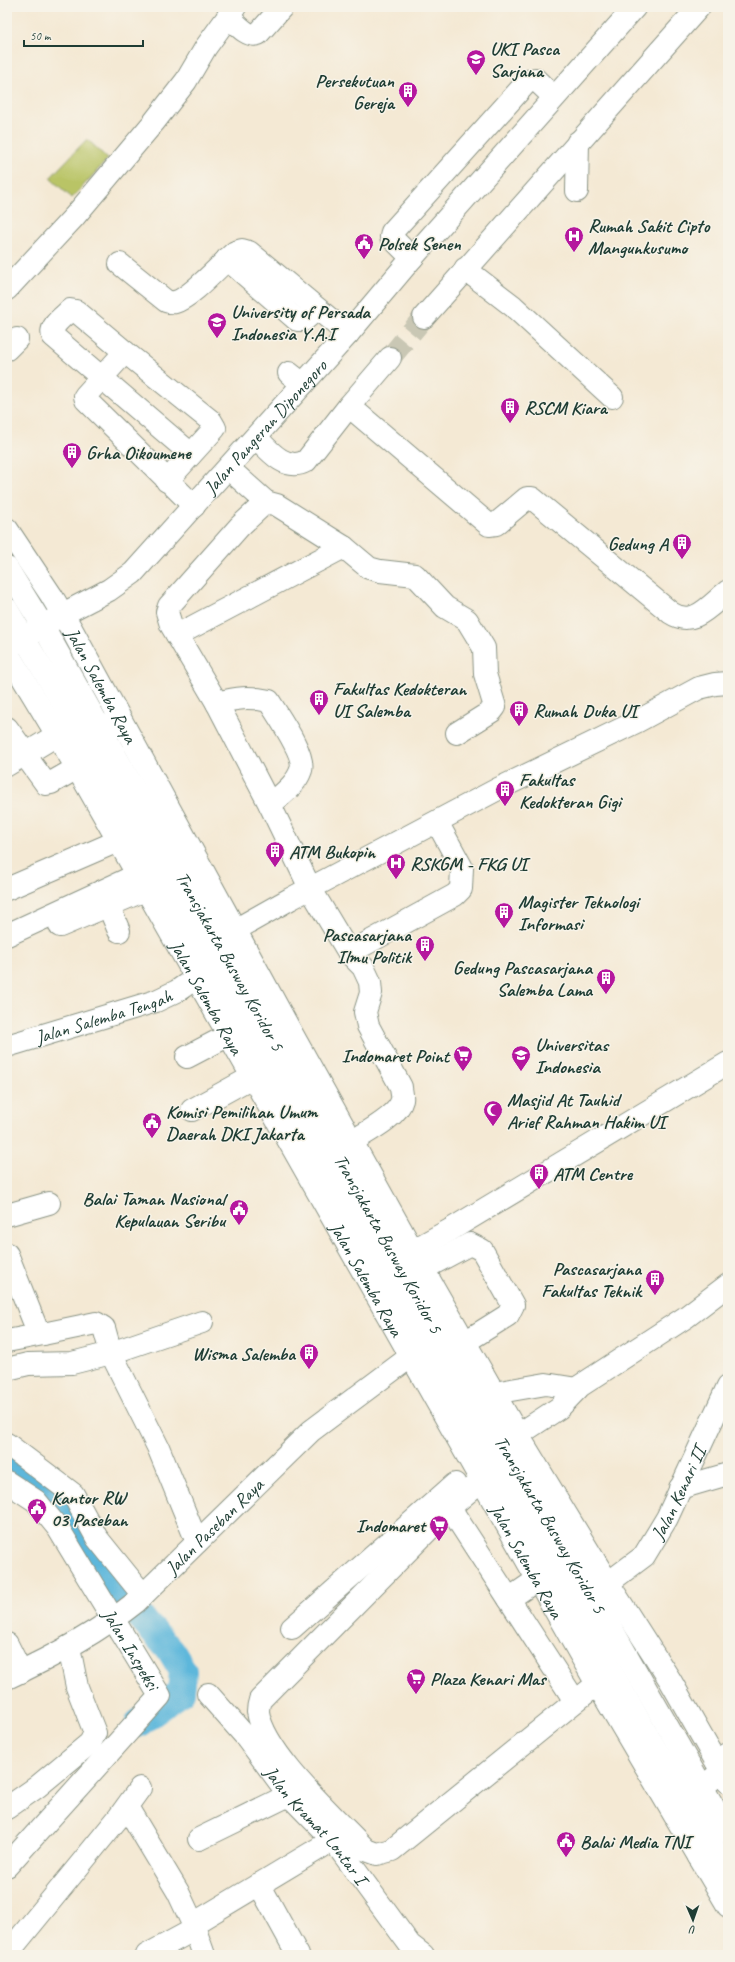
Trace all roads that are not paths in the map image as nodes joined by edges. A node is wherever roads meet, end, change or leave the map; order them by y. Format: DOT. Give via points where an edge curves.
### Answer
graph roads {
  1 [pos="282,7"];
  2 [pos="635,7"];
  3 [pos="699,7"];
  4 [pos="231,12"];
  5 [pos="554,97"];
  6 [pos="578,142"];
  7 [pos="577,191"];
  8 [pos="412,258"];
  9 [pos="120,264"];
  10 [pos="460,276"];
  11 [pos="7,289"];
  12 [pos="424,317"];
  13 [pos="348,334"];
  14 [pos="125,352"];
  15 [pos="390,358"];
  16 [pos="102,377"];
  17 [pos="612,397"];
  18 [pos="349,406"];
  19 [pos="256,437"];
  20 [pos="191,454"];
  21 [pos="228,468"];
  22 [pos="167,481"];
  23 [pos="266,502"];
  24 [pos="194,506"];
  25 [pos="7,529"];
  26 [pos="344,547"];
  27 [pos="7,568"];
  28 [pos="728,592"];
  29 [pos="7,609"];
  30 [pos="63,614"];
  31 [pos="43,626"];
  32 [pos="177,635"];
  33 [pos="16,643"];
  34 [pos="7,652"];
  35 [pos="12,674"];
  36 [pos="728,683"];
  37 [pos="217,703"];
  38 [pos="52,727"];
  39 [pos="7,728"];
  40 [pos="125,728"];
  41 [pos="457,733"];
  42 [pos="91,734"];
  43 [pos="15,755"];
  44 [pos="75,765"];
  45 [pos="270,805"];
  46 [pos="437,822"];
  47 [pos="118,841"];
  48 [pos="141,883"];
  49 [pos="310,888"];
  50 [pos="7,889"];
  51 [pos="114,903"];
  52 [pos="235,930"];
  53 [pos="119,931"];
  54 [pos="42,934"];
  55 [pos="7,935"];
  56 [pos="349,953"];
  57 [pos="196,978"];
  58 [pos="229,1035"];
  59 [pos="7,1046"];
  60 [pos="187,1057"];
  61 [pos="728,1063"];
  62 [pos="252,1077"];
  63 [pos="192,1110"];
  64 [pos="351,1142"];
  65 [pos="49,1203"];
  66 [pos="7,1215"];
  67 [pos="412,1251"];
  68 [pos="7,1254"];
  69 [pos="422,1270"];
  70 [pos="728,1285"];
  71 [pos="202,1322"];
  72 [pos="43,1334"];
  73 [pos="7,1341"];
  74 [pos="465,1342"];
  75 [pos="111,1353"];
  76 [pos="410,1357"];
  77 [pos="7,1369"];
  78 [pos="728,1386"];
  79 [pos="576,1389"];
  80 [pos="494,1393"];
  81 [pos="518,1435"];
  82 [pos="7,1444"];
  83 [pos="479,1474"];
  84 [pos="728,1474"];
  85 [pos="7,1482"];
  86 [pos="680,1488"];
  87 [pos="450,1508"];
  88 [pos="197,1542"];
  89 [pos="538,1579"];
  90 [pos="608,1583"];
  91 [pos="140,1599"];
  92 [pos="509,1599"];
  93 [pos="116,1618"];
  94 [pos="292,1628"];
  95 [pos="7,1644"];
  96 [pos="69,1647"];
  97 [pos="14,1675"];
  98 [pos="597,1684"];
  99 [pos="208,1694"];
  100 [pos="575,1701"];
  101 [pos="723,1767"];
  102 [pos="140,1788"];
  103 [pos="682,1791"];
  104 [pos="289,1795"];
  105 [pos="127,1806"];
  106 [pos="7,1808"];
  107 [pos="720,1824"];
  108 [pos="199,1839"];
  109 [pos="333,1840"];
  110 [pos="699,1857"];
  111 [pos="7,1866"];
  112 [pos="728,1871"];
  113 [pos="259,1884"];
  114 [pos="728,1906"];
  115 [pos="194,1926"];
  116 [pos="7,1954"];
  117 [pos="147,1955"];
  118 [pos="204,1955"];
  119 [pos="298,1955"];
  120 [pos="423,1955"];
  1 -- 4 [label="main road" via="254,36 248,34"];
  2 -- 5 [label="main road, Jalan Pangeran Diponegoro"];
  3 -- 6 [label="main road"];
  4 -- 11 [label="main road" via="186,81 149,127 74,217"];
  5 -- 8 [label="main road, Jalan Pangeran Diponegoro"];
  5 -- 8 [label="main road" via="535,79 528,81 392,232 391,237"];
  6 -- 7 [label="main road"];
  6 -- 10 [label="main road"];
  8 -- 13 [label="main road, Jalan Pangeran Diponegoro"];
  9 -- 13 [label="main road" via="166,301 176,302 235,252 249,252"];
  10 -- 12 [label="main road"];
  10 -- 17 [label="main road" via="513,306"];
  13 -- 19 [label="main road, Jalan Pangeran Diponegoro" via="296,378"];
  14 -- 16 [label="main road"];
  14 -- 16 [label="main road" via="74,310 70,310 53,328 53,336"];
  14 -- 20 [label="main road" via="211,422 215,428"];
  15 -- 18 [label="main road"];
  16 -- 20 [label="main road"];
  16 -- 22 [label="main road" via="86,396 86,400"];
  18 -- 19 [label="main road" via="306,461 299,465 291,465 273,455"];
  18 -- 28 [label="main road" via="488,525 496,524 527,498 532,498 680,619 696,616"];
  19 -- 21 [label="main road, Jalan Pangeran Diponegoro"];
  20 -- 22 [label="main road"];
  21 -- 23 [label="main road"];
  21 -- 24 [label="main road, Jalan Pangeran Diponegoro"];
  22 -- 24 [label="main road"];
  23 -- 26 [label="main road" via="292,513"];
  23 -- 32 [label="main road" via="240,526 169,606 168,619"];
  24 -- 30 [label="main road, Jalan Pangeran Diponegoro" via="133,573 108,590"];
  25 -- 30 [label="main road, Jalan Salemba Raya"];
  26 -- 32 [label="main road"];
  26 -- 41 [label="main road" via="369,568 415,575 445,607 467,620 484,648 485,674 495,707"];
  27 -- 31 [label="main road, Transjakarta Busway Koridor 5"];
  29 -- 33 [label="main road, Transjakarta Busway Koridor 5"];
  30 -- 31 [label="main road, Jalan Pangeran Diponegoro"];
  30 -- 40 [label="main road, Jalan Salemba Raya"];
  31 -- 33 [label="main road, Jalan Pangeran Diponegoro"];
  31 -- 42 [label="main road, Transjakarta Busway Koridor 5"];
  32 -- 37 [label="main road"];
  33 -- 42 [label="main road, Transjakarta Busway Koridor 5"];
  34 -- 35 [label="main road, Jalan Salemba Raya"];
  35 -- 38 [label="main road, Jalan Salemba Raya"];
  36 -- 46 [label="main road" via="699,688"];
  37 -- 45 [label="main road"];
  37 -- 45 [label="main road" via="254,697 269,701 293,742 300,757 301,769 295,781"];
  38 -- 43 [label="main road"];
  38 -- 44 [label="main road, Jalan Salemba Raya"];
  39 -- 43 [label="main road"];
  40 -- 42 [label="main road" via="112,725"];
  40 -- 52 [label="main road, Jalan Salemba Raya"];
  42 -- 44 [label="main road"];
  42 -- 103 [label="main road, Transjakarta Busway Koridor 5" via="206,915 462,1374 554,1528"];
  43 -- 44 [label="main road" via="46,784"];
  44 -- 47 [label="main road, Jalan Salemba Raya"];
  45 -- 49 [label="main road"];
  46 -- 49 [label="main road"];
  46 -- 56 [label="main road" via="462,868 461,888 455,894"];
  47 -- 48 [label="main road, Jalan Salemba Raya"];
  47 -- 50 [label="main road"];
  48 -- 51 [label="main road"];
  48 -- 55 [label="main road"];
  48 -- 57 [label="main road, Jalan Salemba Raya"];
  49 -- 52 [label="main road"];
  49 -- 56 [label="main road"];
  51 -- 53 [label="main road" via="111,912"];
  51 -- 54 [label="main road"];
  52 -- 64 [label="main road, Jalan Salemba Raya"];
  56 -- 64 [label="main road" via="363,967 370,982 371,993 365,1012 368,1026 401,1087 402,1099 399,1107 386,1120"];
  57 -- 58 [label="main road, Jalan Salemba Raya"];
  57 -- 59 [label="main road, Jalan Salemba Tengah" via="156,1001"];
  58 -- 60 [label="main road"];
  58 -- 62 [label="main road, Jalan Salemba Raya"];
  61 -- 67 [label="main road"];
  62 -- 63 [label="main road"];
  62 -- 76 [label="main road, Jalan Salemba Raya"];
  64 -- 67 [label="main road, Jalan Salemba Raya"];
  65 -- 66 [label="main road"];
  67 -- 69 [label="main road, Jalan Salemba Raya"];
  68 -- 72 [label="main road" via="35,1328"];
  69 -- 74 [label="main road, Jalan Salemba Raya"];
  69 -- 74 [label="main road" via="470,1244 482,1250 513,1305 508,1314"];
  70 -- 79 [label="main road" via="686,1317"];
  71 -- 75 [label="main road"];
  72 -- 73 [label="main road"];
  72 -- 75 [label="main road" via="96,1323 102,1325 107,1333"];
  74 -- 80 [label="main road, Jalan Salemba Raya"];
  75 -- 77 [label="main road" via="72,1363 28,1364"];
  75 -- 88 [label="main road" via="158,1447"];
  76 -- 83 [label="main road, Jalan Salemba Raya"];
  76 -- 88 [label="main road, Jalan Paseban Raya" via="311,1431"];
  78 -- 86 [label="main road, Jalan Kenari II"];
  79 -- 80 [label="main road" via="546,1384"];
  79 -- 81 [label="main road" via="559,1408"];
  80 -- 81 [label="main road, Jalan Salemba Raya"];
  81 -- 90 [label="main road, Jalan Salemba Raya"];
  82 -- 91 [label="main road, Jalan Inspeksi" via="73,1494 97,1538"];
  83 -- 87 [label="main road"];
  83 -- 89 [label="main road, Jalan Salemba Raya"];
  83 -- 94 [label="main road" via="451,1488"];
  84 -- 86 [label="main road"];
  85 -- 93 [label="main road, Jalan Inspeksi" via="36,1501 58,1528"];
  86 -- 90 [label="main road, Jalan Kenari II" via="667,1518 644,1556"];
  87 -- 92 [label="main road"];
  87 -- 100 [label="main road" via="260,1700 258,1710 270,1741 285,1764 366,1850 378,1854 392,1850"];
  88 -- 91 [label="main road, Jalan Paseban Raya"];
  89 -- 92 [label="main road"];
  89 -- 98 [label="main road, Jalan Salemba Raya"];
  90 -- 101 [label="main road, Jalan Salemba Raya"];
  91 -- 93 [label="main road, Jalan Paseban Raya"];
  92 -- 100 [label="main road"];
  93 -- 96 [label="main road, Jalan Paseban Raya"];
  93 -- 111 [label="main road, Jalan Inspeksi" via="160,1696"];
  95 -- 97 [label="main road"];
  96 -- 97 [label="main road, Jalan Paseban Raya"];
  96 -- 106 [label="main road" via="77,1687 94,1733 90,1743"];
  98 -- 100 [label="main road"];
  98 -- 103 [label="main road, Jalan Salemba Raya"];
  99 -- 104 [label="main road, Jalan Kramat Lontar I" via="247,1738"];
  101 -- 103 [label="main road"];
  102 -- 105 [label="main road"];
  103 -- 107 [label="main road, Transjakarta Busway Koridor 5"];
  103 -- 110 [label="main road, Jalan Salemba Raya"];
  104 -- 108 [label="main road"];
  104 -- 109 [label="main road, Jalan Kramat Lontar I"];
  105 -- 115 [label="main road" via="167,1872"];
  105 -- 116 [label="main road"];
  107 -- 110 [label="main road"];
  107 -- 112 [label="main road, Transjakarta Busway Koridor 5"];
  109 -- 113 [label="main road"];
  109 -- 120 [label="main road, Jalan Kramat Lontar I" via="410,1944"];
  110 -- 114 [label="main road, Jalan Salemba Raya"];
  113 -- 115 [label="main road"];
  113 -- 119 [label="main road"];
  115 -- 117 [label="main road"];
  115 -- 118 [label="main road"];
}
